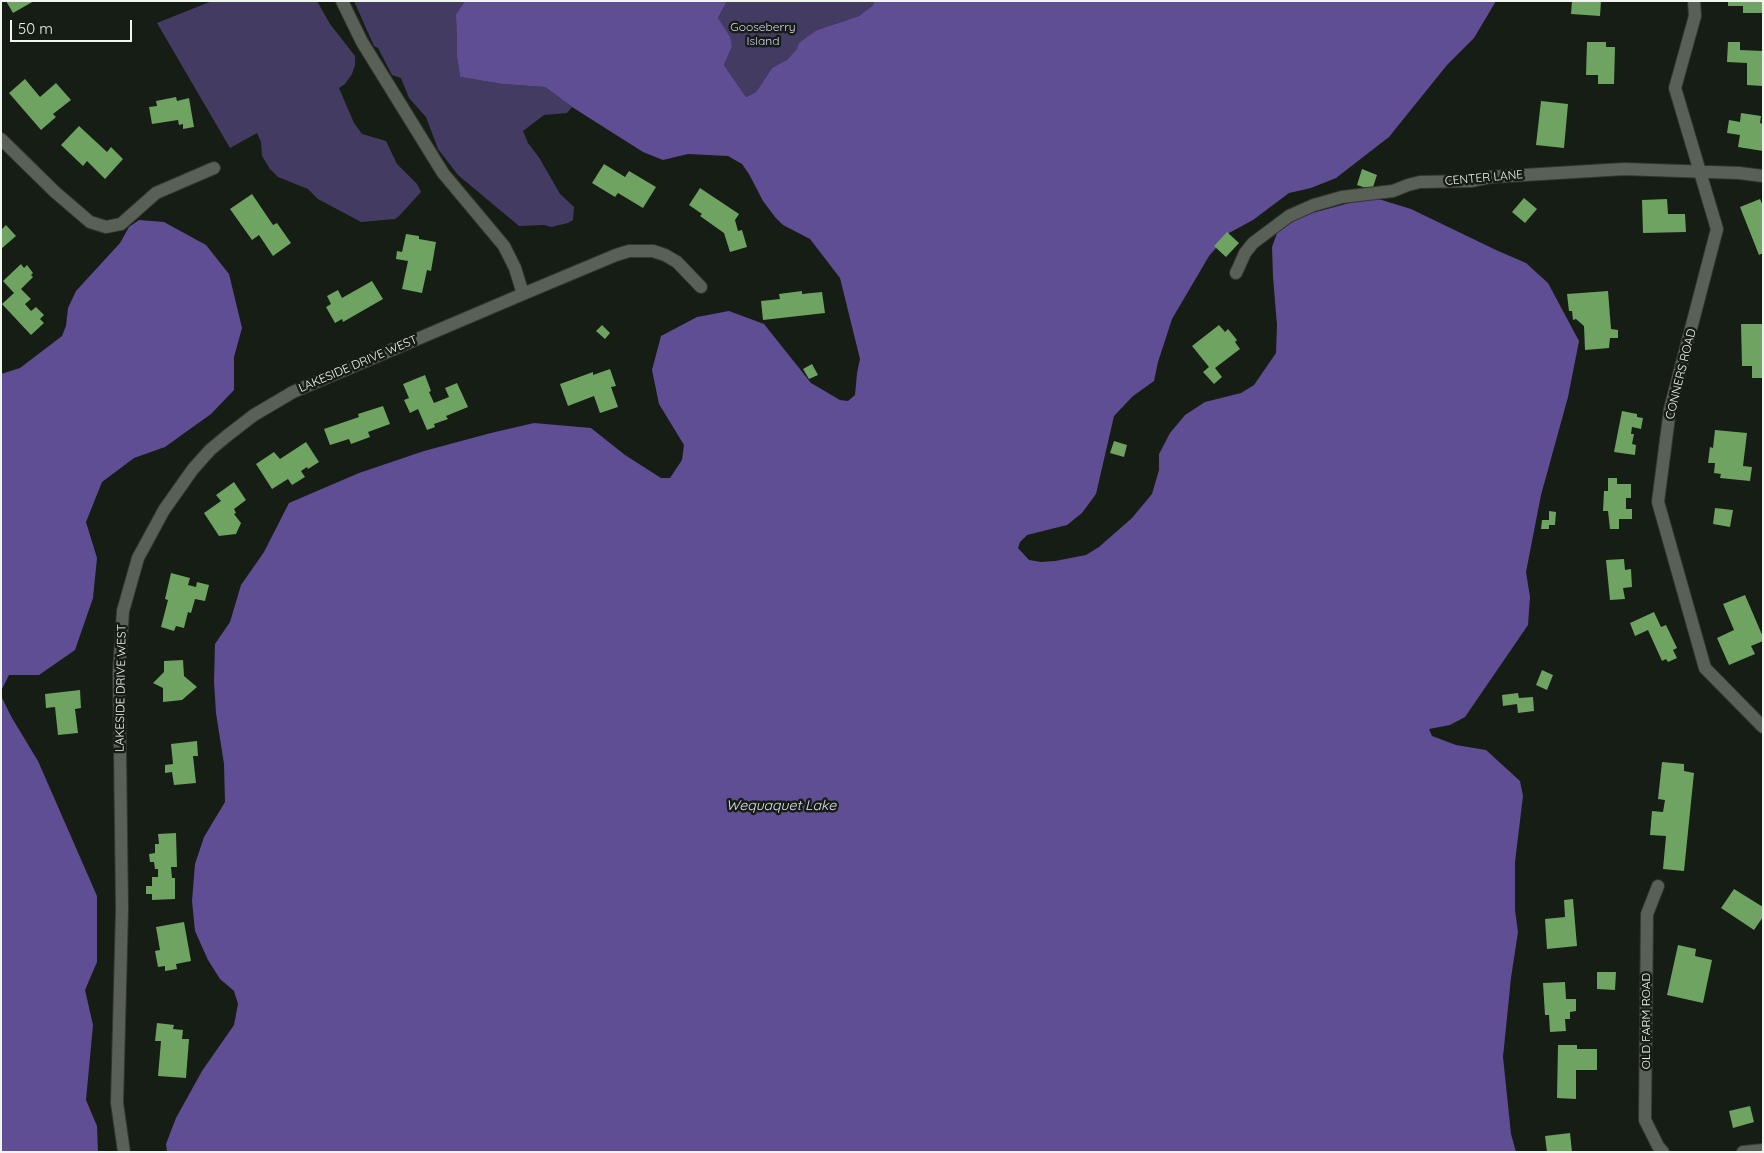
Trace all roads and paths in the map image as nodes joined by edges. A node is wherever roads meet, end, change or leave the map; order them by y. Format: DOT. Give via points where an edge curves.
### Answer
graph roads {
  1 [pos="342,1"];
  2 [pos="1694,1"];
  3 [pos="1,139"];
  4 [pos="214,168"];
  5 [pos="1700,171"];
  6 [pos="1763,176"];
  7 [pos="1236,273"];
  8 [pos="702,287"];
  9 [pos="522,294"];
  10 [pos="1763,727"];
  11 [pos="1658,886"];
  12 [pos="1763,1150"];
  13 [pos="124,1152"];
  14 [pos="1663,1152"];
  15 [pos="1743,1152"];
  1 -- 9 [label="street" via="362,42 442,173 504,246 515,268"];
  2 -- 5 [label="street, CONNERS ROAD" via="1695,16 1675,88"];
  3 -- 4 [label="street" via="90,222 106,227 121,224 156,193"];
  5 -- 6 [label="street, CENTER LANE"];
  5 -- 7 [label="street, CENTER LANE" via="1624,169 1420,182 1393,191 1342,197 1284,219 1245,252"];
  5 -- 10 [label="street, CONNERS ROAD" via="1717,229 1670,409 1658,502 1705,668"];
  8 -- 9 [label="street, LAKESIDE DRIVE WEST" via="677,262 665,255 629,251"];
  9 -- 13 [label="street, LAKESIDE DRIVE WEST" via="293,392 254,415 210,450 193,469 164,510 138,558 123,611 119,672 122,909 117,1103"];
  11 -- 14 [label="street, OLD FARM ROAD" via="1648,914 1645,1120"];
  12 -- 15 [label="street"];
}
